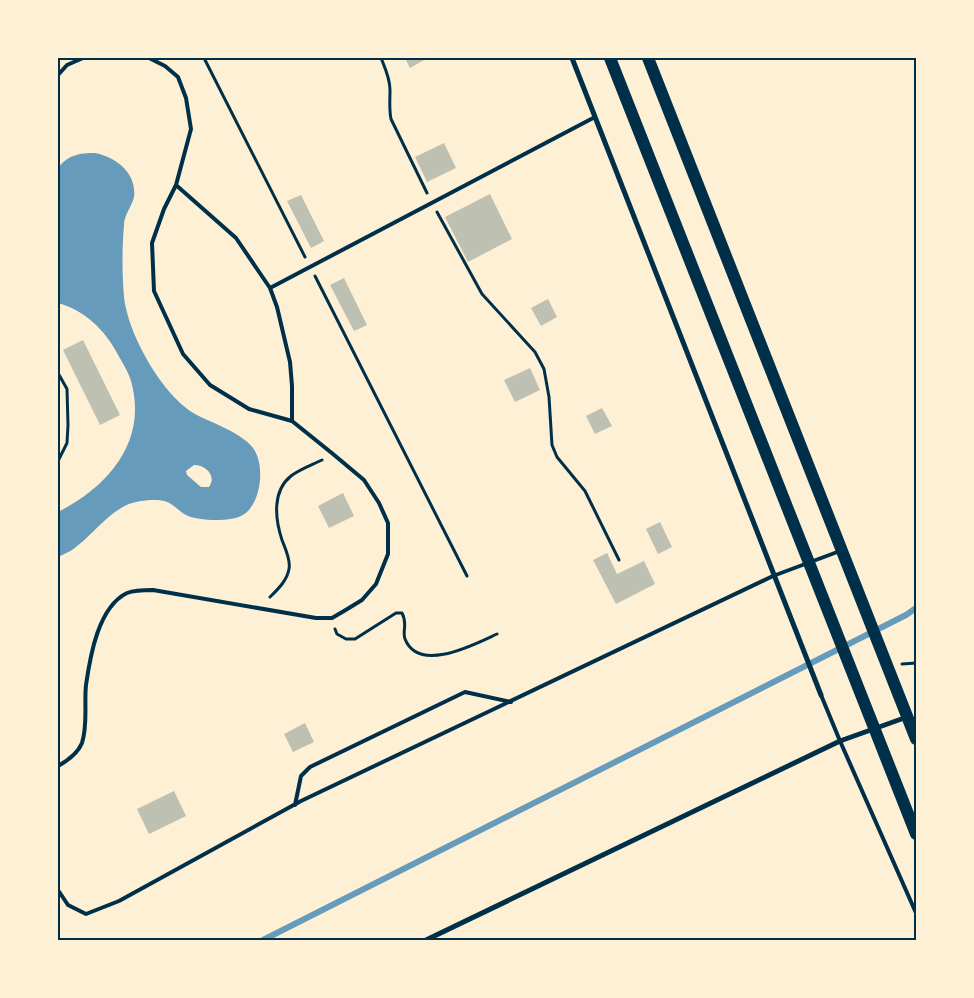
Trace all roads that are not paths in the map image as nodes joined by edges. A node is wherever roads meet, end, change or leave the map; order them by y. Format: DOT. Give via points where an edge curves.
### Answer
graph roads {
  1 [pos="83,58"];
  2 [pos="149,58"];
  3 [pos="572,58"];
  4 [pos="610,58"];
  5 [pos="648,58"];
  6 [pos="58,75"];
  7 [pos="595,117"];
  8 [pos="176,184"];
  9 [pos="270,288"];
  10 [pos="292,421"];
  11 [pos="842,550"];
  12 [pos="809,562"];
  13 [pos="773,576"];
  14 [pos="821,695"];
  15 [pos="511,702"];
  16 [pos="908,717"];
  17 [pos="876,729"];
  18 [pos="916,739"];
  19 [pos="840,742"];
  20 [pos="58,766"];
  21 [pos="294,805"];
  22 [pos="916,834"];
  23 [pos="58,890"];
  24 [pos="916,913"];
  25 [pos="426,940"];
  1 -- 6 [label="lane" via="67,65"];
  2 -- 8 [label="lane" via="178,77 186,98 191,128"];
  3 -- 7 [label="street"];
  4 -- 12 [label="main road"];
  5 -- 11 [label="main road"];
  7 -- 9 [label="lane"];
  7 -- 13 [label="street"];
  8 -- 9 [label="lane" via="236,238"];
  8 -- 10 [label="lane" via="152,243 154,291 183,354 210,385 249,409"];
  9 -- 10 [label="lane" via="290,362"];
  10 -- 20 [label="lane" via="364,480 379,502 388,523 388,554 376,584 362,600 332,618 142,590 127,593 112,604 97,632 86,686 82,743 76,753"];
  11 -- 12 [label="lane"];
  11 -- 16 [label="main road"];
  12 -- 13 [label="lane"];
  12 -- 17 [label="main road"];
  13 -- 14 [label="street"];
  13 -- 15 [label="lane"];
  14 -- 19 [label="lane"];
  15 -- 21 [label="lane"];
  15 -- 21 [label="lane" via="465,692 310,768 301,776"];
  16 -- 17 [label="street"];
  16 -- 18 [label="main road"];
  17 -- 19 [label="street"];
  17 -- 22 [label="main road"];
  19 -- 24 [label="lane"];
  19 -- 25 [label="street"];
  21 -- 23 [label="lane" via="119,901 86,914 68,905"];
}
